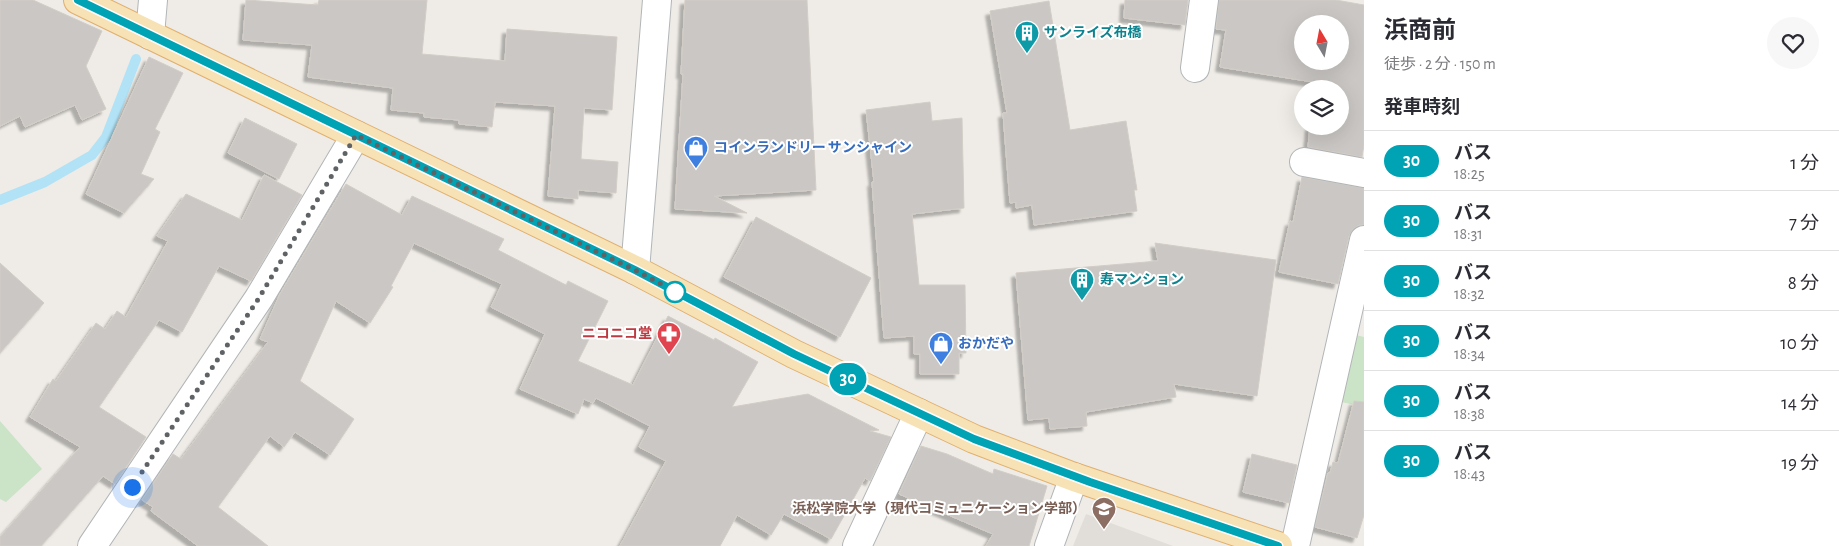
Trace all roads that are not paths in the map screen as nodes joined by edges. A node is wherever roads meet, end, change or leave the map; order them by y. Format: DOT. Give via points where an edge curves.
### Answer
graph roads {
  1 [pos="78,0"];
  2 [pos="153,0"];
  3 [pos="657,0"];
  4 [pos="1204,0"];
  5 [pos="150,35"];
  6 [pos="1196,68"];
  7 [pos="356,135"];
  8 [pos="1304,162"];
  9 [pos="1364,173"];
  10 [pos="1364,240"];
  11 [pos="635,270"];
  12 [pos="919,413"];
  13 [pos="1074,477"];
  14 [pos="92,546"];
  15 [pos="857,546"];
  16 [pos="1049,546"];
  17 [pos="1278,546"];
  18 [pos="1295,546"];
  1 -- 5 [label="main road"];
  2 -- 5 [label="street"];
  3 -- 11 [label="street"];
  4 -- 6 [label="street"];
  5 -- 7 [label="main road"];
  7 -- 11 [label="main road"];
  7 -- 14 [label="street" via="259,298"];
  8 -- 9 [label="street"];
  10 -- 18 [label="street"];
  11 -- 12 [label="main road" via="794,354"];
  12 -- 13 [label="main road" via="974,439"];
  12 -- 15 [label="street"];
  13 -- 16 [label="street"];
  13 -- 17 [label="main road"];
}
